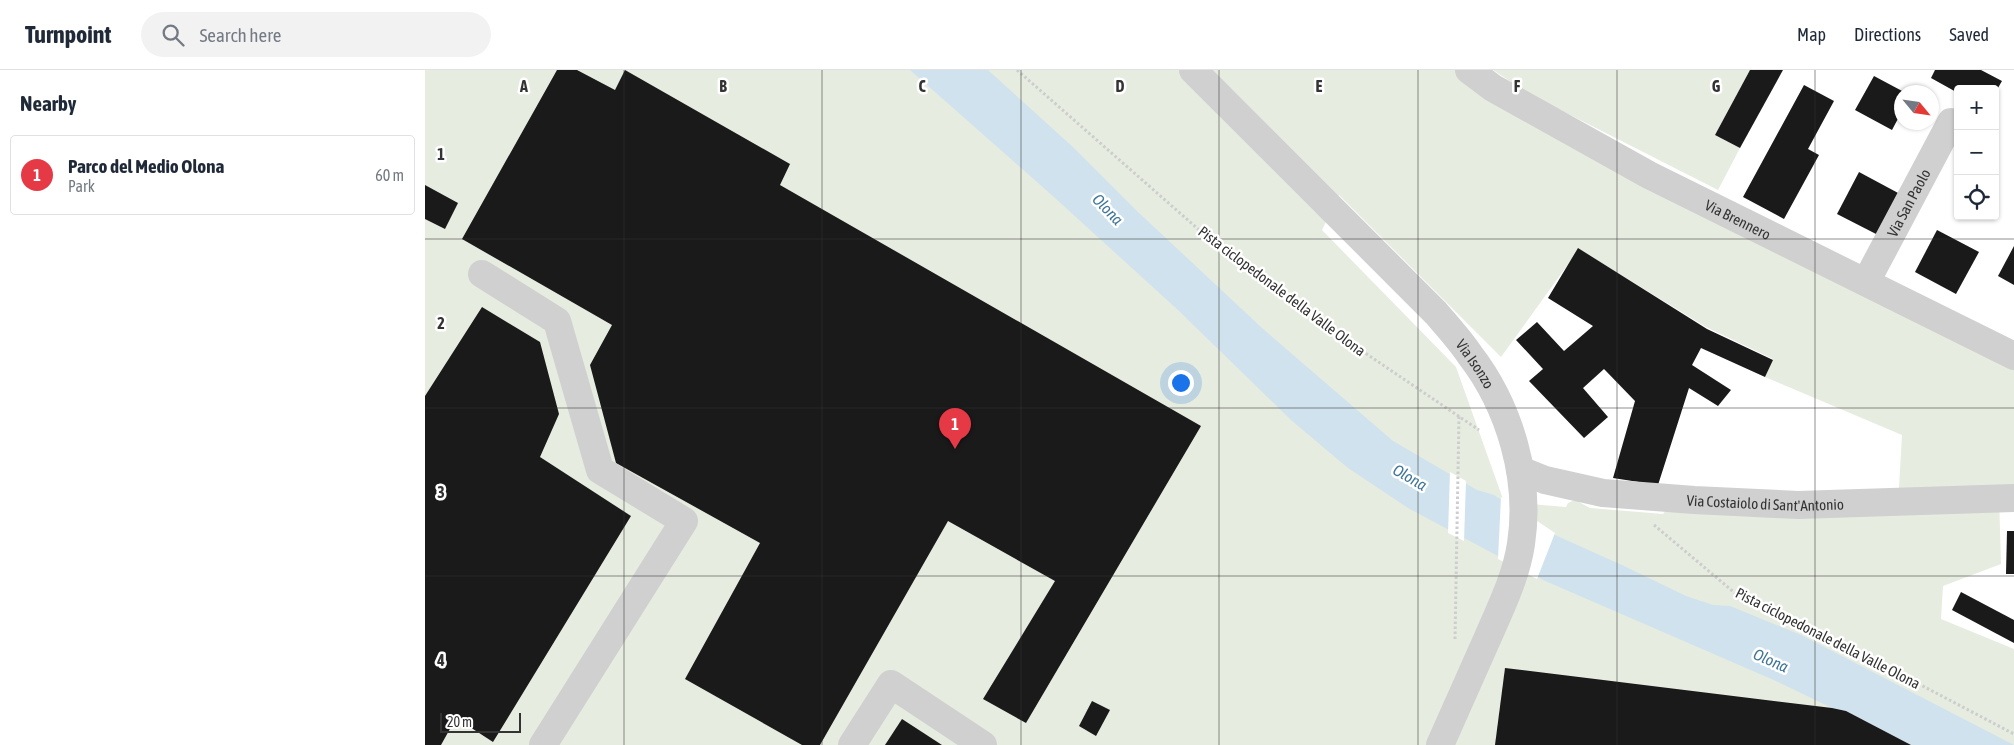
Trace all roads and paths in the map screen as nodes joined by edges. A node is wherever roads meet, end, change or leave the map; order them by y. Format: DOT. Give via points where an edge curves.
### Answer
graph roads {
  1 [pos="1017,70"];
  2 [pos="1193,70"];
  3 [pos="1469,70"];
  4 [pos="1951,122"];
  5 [pos="482,274"];
  6 [pos="1866,282"];
  7 [pos="2014,356"];
  8 [pos="1459,416"];
  9 [pos="1519,467"];
  10 [pos="2014,498"];
  11 [pos="1651,522"];
  12 [pos="1455,646"];
  13 [pos="2014,734"];
  14 [pos="543,745"];
  15 [pos="852,745"];
  16 [pos="983,745"];
  17 [pos="1440,745"];
  1 -- 8 [label="path, Pista ciclopedonale della Valle Olona" via="1222,250 1340,336"];
  2 -- 9 [label="street, Via Isonzo" via="1437,313 1486,380 1508,427"];
  3 -- 6 [label="street, Via Brennero" via="1493,88 1649,175"];
  4 -- 6 [label="street, Via San Paolo"];
  5 -- 14 [label="street" via="557,321 600,470 684,521"];
  6 -- 7 [label="street, Via Brennero"];
  8 -- 9 [label="path, Pista ciclopedonale della Valle Olona"];
  8 -- 12 [label="path"];
  9 -- 10 [label="street, Via Costaiolo di Sant'Antonio" via="1545,480 1603,493 1694,500 1798,505"];
  9 -- 17 [label="street, Via Isonzo" via="1523,495 1521,544 1505,598"];
  11 -- 13 [label="path, Pista ciclopedonale della Valle Olona" via="1736,594"];
  15 -- 16 [label="street" via="891,684"];
}
